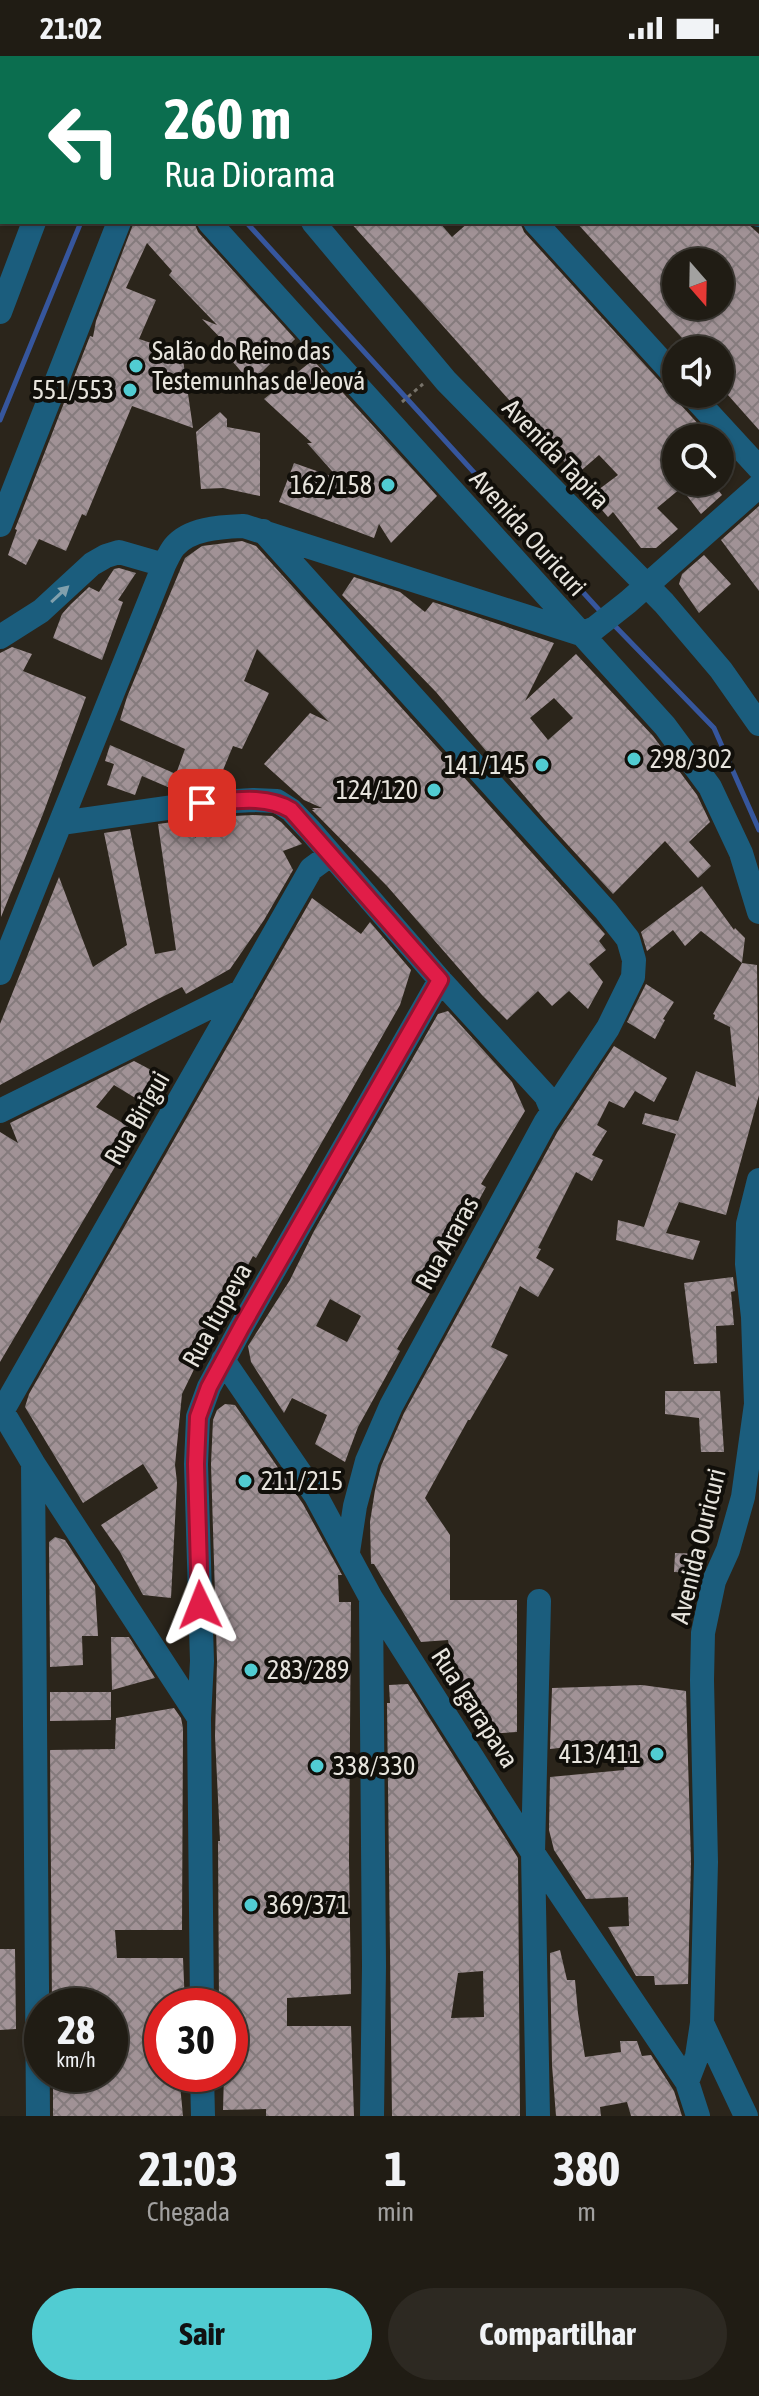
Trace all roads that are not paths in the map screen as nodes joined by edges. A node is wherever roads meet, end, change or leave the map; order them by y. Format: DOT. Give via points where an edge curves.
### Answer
graph roads {
  1 [pos="33,224"];
  2 [pos="118,224"];
  3 [pos="211,224"];
  4 [pos="315,224"];
  5 [pos="537,224"];
  6 [pos="0,312"];
  7 [pos="662,362"];
  8 [pos="704,408"];
  9 [pos="759,468"];
  10 [pos="759,486"];
  11 [pos="0,525"];
  12 [pos="263,531"];
  13 [pos="170,555"];
  14 [pos="637,594"];
  15 [pos="588,631"];
  16 [pos="0,637"];
  17 [pos="759,724"];
  18 [pos="61,823"];
  19 [pos="330,855"];
  20 [pos="759,912"];
  21 [pos="0,973"];
  22 [pos="440,980"];
  23 [pos="242,991"];
  24 [pos="552,1110"];
  25 [pos="0,1111"];
  26 [pos="759,1180"];
  27 [pos="223,1360"];
  28 [pos="1,1413"];
  29 [pos="33,1463"];
  30 [pos="348,1552"];
  31 [pos="371,1598"];
  32 [pos="539,1601"];
  33 [pos="199,1718"];
  34 [pos="533,1853"];
  35 [pos="202,1988"];
  36 [pos="702,2023"];
  37 [pos="687,2082"];
  38 [pos="202,2092"];
  39 [pos="38,2116"];
  40 [pos="203,2116"];
  41 [pos="372,2116"];
  42 [pos="538,2116"];
  43 [pos="698,2116"];
  44 [pos="746,2116"];
  1 -- 6 [label="street"];
  2 -- 11 [label="street"];
  3 -- 15 [label="street, Avenida Ouricuri"];
  4 -- 14 [label="street, Avenida Tapira" via="446,381"];
  5 -- 7 [label="street"];
  8 -- 9 [label="street"];
  10 -- 14 [label="street"];
  12 -- 13 [label="street" via="221,527 189,536"];
  12 -- 15 [label="street"];
  12 -- 24 [label="street, Rua Araras" via="628,939 633,977 608,1028"];
  16 -- 13 [label="street, one-way" via="41,611 92,564 119,552"];
  13 -- 18 [label="street"];
  14 -- 15 [label="street"];
  14 -- 17 [label="street, Avenida Tapira" via="721,670"];
  15 -- 20 [label="street, Avenida Ouricuri" via="710,787 741,853"];
  18 -- 19 [label="street" via="202,803 277,801"];
  18 -- 21 [label="street"];
  19 -- 22 [label="street"];
  19 -- 23 [label="street, Rua Birigui" via="311,869"];
  22 -- 24 [label="street" via="546,1096"];
  22 -- 27 [label="street, Rua Itupeva"];
  23 -- 25 [label="street"];
  23 -- 28 [label="street, Rua Birigui"];
  24 -- 30 [label="street, Rua Araras" via="391,1406 367,1461"];
  26 -- 36 [label="street, Avenida Ouricuri" via="748,1224 747,1264 756,1404 743,1497 714,1581 703,1633"];
  27 -- 30 [label="street, Rua Igarapava"];
  27 -- 33 [label="street, Rua Itupeva" via="198,1417"];
  28 -- 29 [label="street"];
  29 -- 33 [label="street"];
  29 -- 39 [label="street"];
  30 -- 31 [label="street, Rua Igarapava"];
  31 -- 34 [label="street, Rua Igarapava"];
  31 -- 41 [label="street"];
  32 -- 34 [label="street"];
  33 -- 35 [label="street, Rua Itupeva"];
  34 -- 37 [label="street, Rua Igarapava"];
  34 -- 42 [label="street"];
  36 -- 37 [label="street, Avenida Ouricuri"];
  36 -- 44 [label="street"];
  37 -- 43 [label="street, Rua Igarapava"];
  38 -- 40 [label="street"];
}
